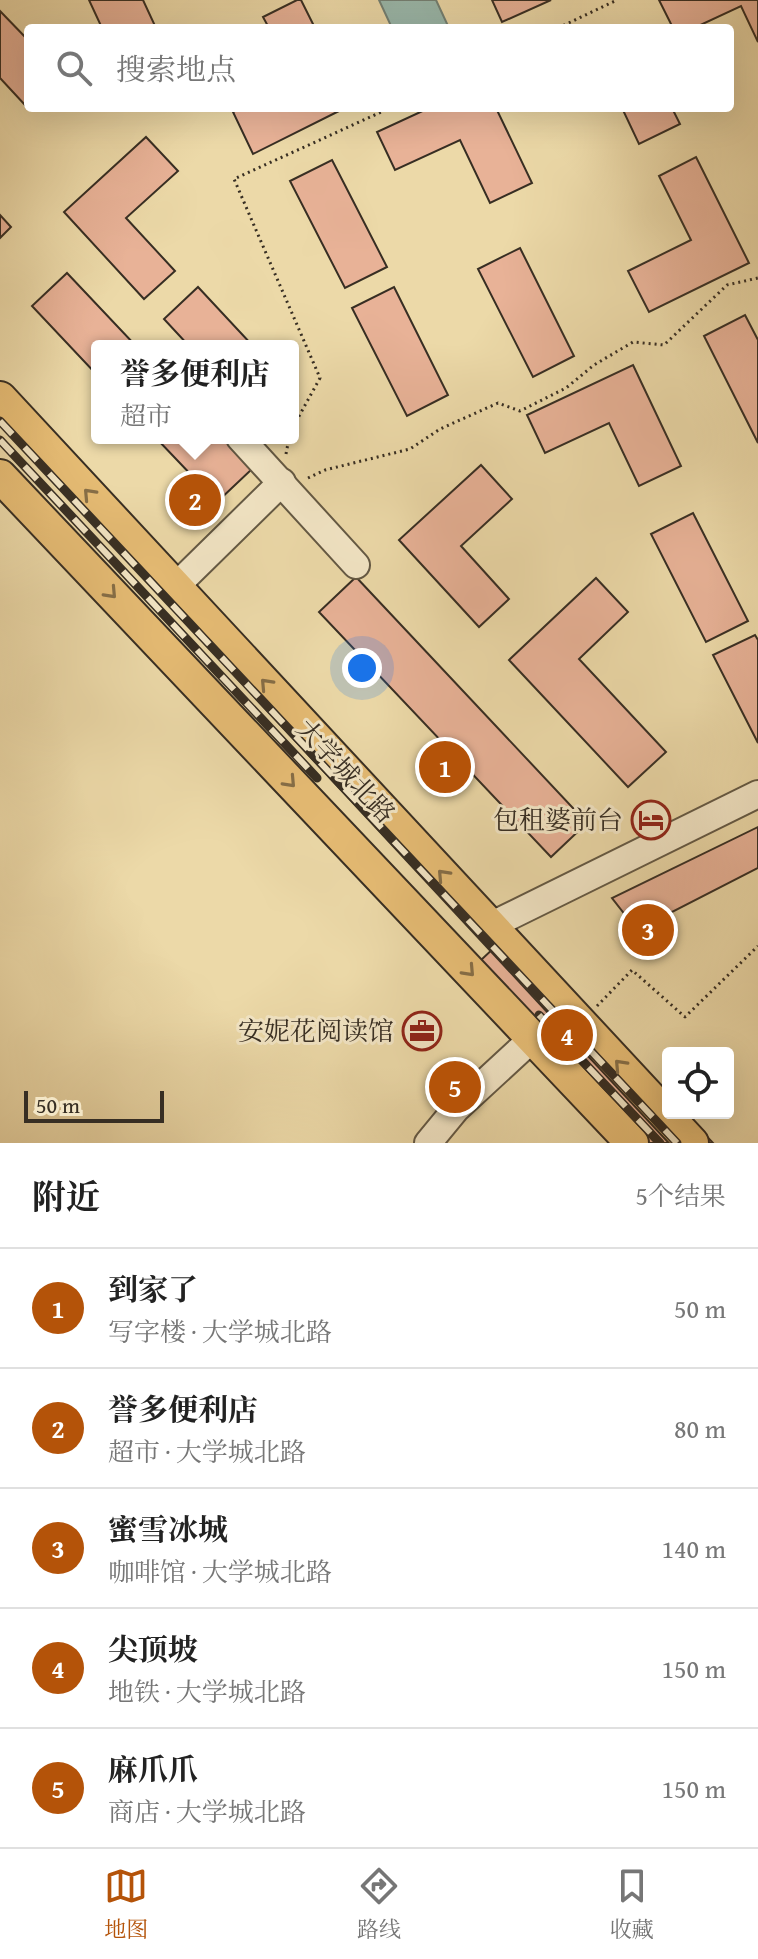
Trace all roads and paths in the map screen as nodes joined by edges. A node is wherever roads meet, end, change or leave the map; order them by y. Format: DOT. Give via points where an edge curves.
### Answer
graph roads {
  1 [pos="617,0"];
  2 [pos="566,24"];
  3 [pos="381,112"];
  4 [pos="758,278"];
  5 [pos="0,398"];
  6 [pos="299,416"];
  7 [pos="246,444"];
  8 [pos="0,476"];
  9 [pos="282,482"];
  10 [pos="356,565"];
  11 [pos="175,587"];
  12 [pos="758,794"];
  13 [pos="490,926"];
  14 [pos="758,946"];
  15 [pos="581,1023"];
  16 [pos="533,1038"];
  17 [pos="428,1143"];
  18 [pos="632,1143"];
  19 [pos="692,1143"];
  1 -- 2 [label="path"];
  3 -- 6 [label="path" via="234,179 320,378"];
  4 -- 9 [label="path" via="727,285 664,345 633,342 566,388 520,411 498,403 410,449"];
  11 -- 5 [label="main road, 大学城北路, one-way"];
  7 -- 9 [label="street"];
  8 -- 16 [label="main road, 大学城北路, one-way"];
  9 -- 10 [label="street"];
  9 -- 11 [label="street"];
  13 -- 11 [label="main road, 大学城北路, one-way"];
  12 -- 13 [label="street"];
  13 -- 15 [label="main road, 大学城北路"];
  14 -- 15 [label="path" via="685,1017 632,970"];
  19 -- 15 [label="main road, 大学城北路, one-way"];
  16 -- 17 [label="street" via="456,1109"];
  16 -- 18 [label="main road, 大学城北路"];
}
